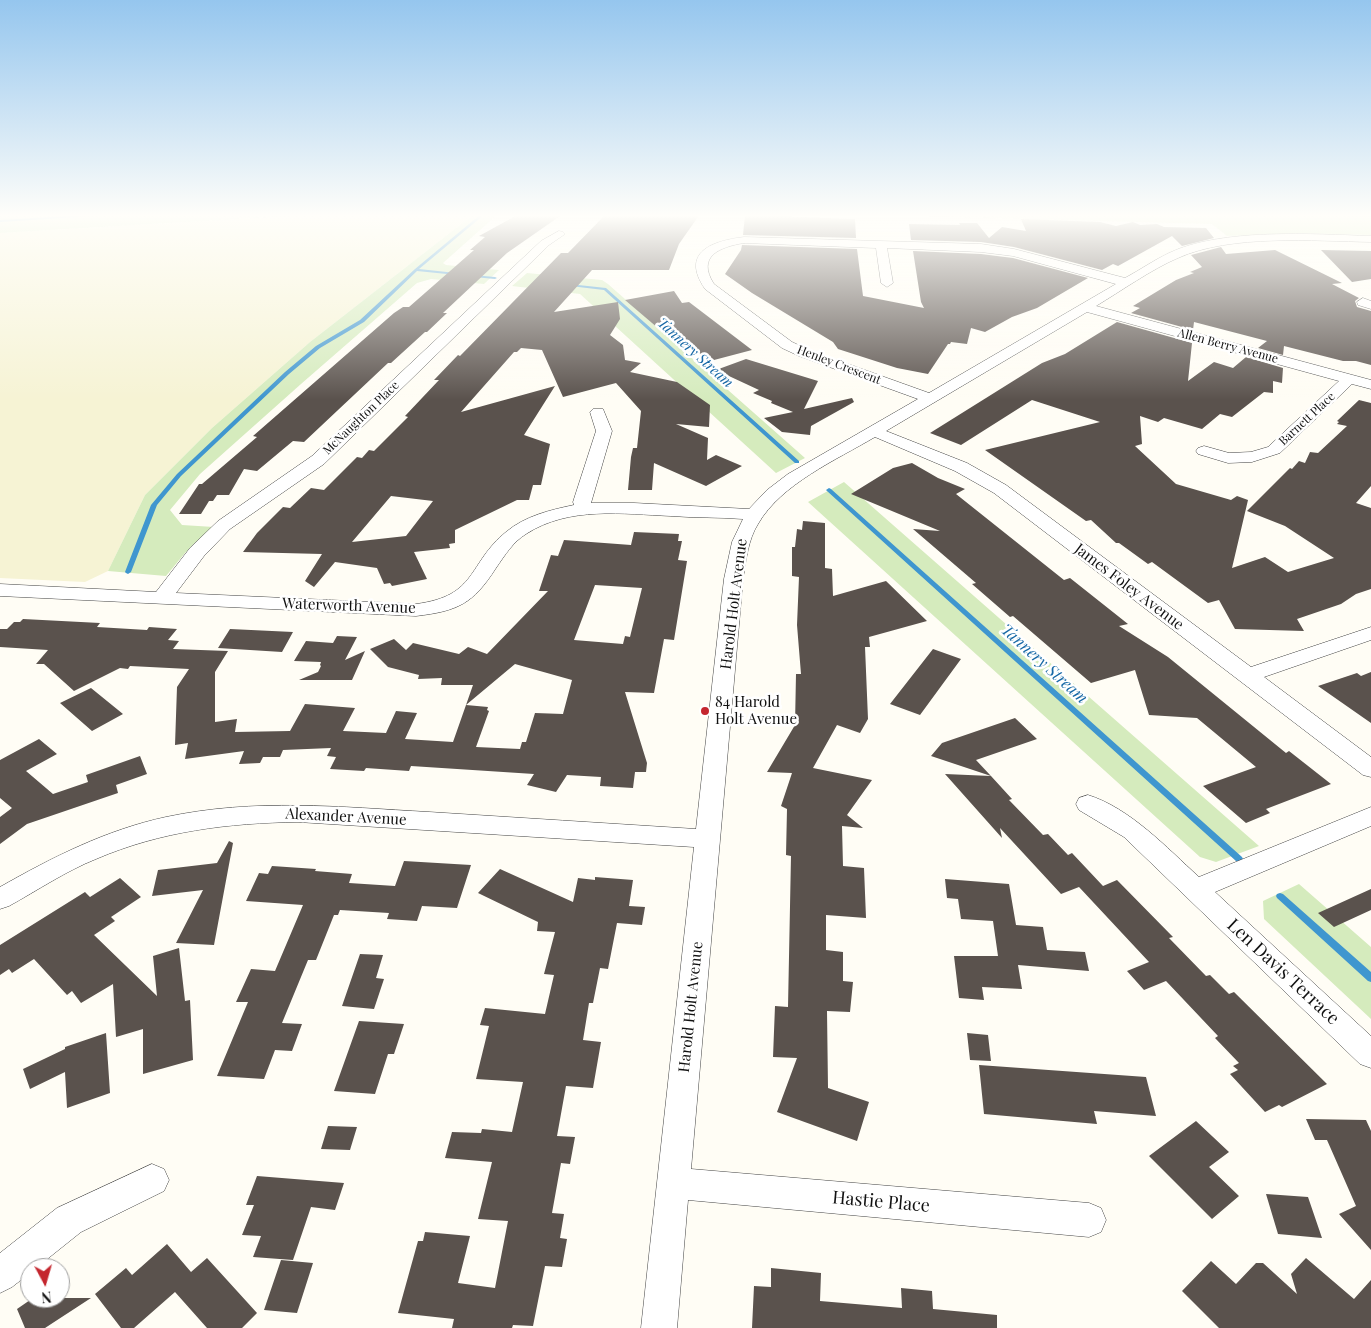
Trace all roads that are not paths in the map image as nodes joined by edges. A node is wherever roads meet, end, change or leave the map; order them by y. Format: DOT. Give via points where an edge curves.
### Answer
graph roads {
  1 [pos="511,276"];
  2 [pos="703,276"];
  3 [pos="886,276"];
  4 [pos="1101,276"];
  5 [pos="1136,276"];
  6 [pos="1125,282"];
  7 [pos="887,283"];
  8 [pos="1084,307"];
  9 [pos="1350,378"];
  10 [pos="1371,385"];
  11 [pos="929,398"];
  12 [pos="598,412"];
  13 [pos="872,431"];
  14 [pos="1204,451"];
  15 [pos="584,509"];
  16 [pos="752,515"];
  17 [pos="0,590"];
  18 [pos="162,597"];
  19 [pos="1371,633"];
  20 [pos="1247,676"];
  21 [pos="1371,769"];
  22 [pos="1088,804"];
  23 [pos="1371,816"];
  24 [pos="708,838"];
  25 [pos="1196,889"];
  26 [pos="0,899"];
  27 [pos="1371,1055"];
  28 [pos="152,1180"];
  29 [pos="673,1183"];
  30 [pos="1088,1220"];
  31 [pos="0,1275"];
  32 [pos="659,1328"];
  1 -- 18 [label="street, McNaughton Place" via="318,460 224,525 197,552"];
  2 -- 11 [label="street, Henley Crescent" via="718,293 787,345"];
  3 -- 7 [label="street"];
  4 -- 6 [label="street, Henley Crescent"];
  5 -- 6 [label="street, Harold Holt Avenue"];
  6 -- 8 [label="street, Harold Holt Avenue"];
  8 -- 9 [label="street, Allen Berry Avenue"];
  8 -- 11 [label="street, Harold Holt Avenue"];
  9 -- 10 [label="street, Allen Berry Avenue"];
  9 -- 14 [label="street, Barnett Place" via="1274,450 1252,457 1228,458"];
  11 -- 13 [label="street, Harold Holt Avenue"];
  12 -- 15 [label="street" via="604,431 582,502"];
  13 -- 16 [label="street, Harold Holt Avenue" via="780,487"];
  13 -- 20 [label="street, James Foley Avenue" via="961,466 992,484"];
  15 -- 16 [label="street, Waterworth Avenue"];
  15 -- 18 [label="street, Waterworth Avenue" via="521,529 499,549 463,595 430,608 402,610"];
  16 -- 24 [label="street, Harold Holt Avenue" via="744,530 736,566"];
  17 -- 18 [label="street, Waterworth Avenue"];
  19 -- 20 [label="street"];
  20 -- 21 [label="street, James Foley Avenue"];
  22 -- 25 [label="street, Len Davis Terrace" via="1133,830"];
  23 -- 25 [label="street"];
  24 -- 26 [label="street, Alexander Avenue" via="298,813 252,813 166,825 126,837 55,867"];
  24 -- 29 [label="street, Harold Holt Avenue"];
  25 -- 27 [label="street, Len Davis Terrace"];
  28 -- 31 [label="street" via="69,1220"];
  29 -- 30 [label="street, Hastie Place"];
  29 -- 32 [label="street, Harold Holt Avenue"];
}
